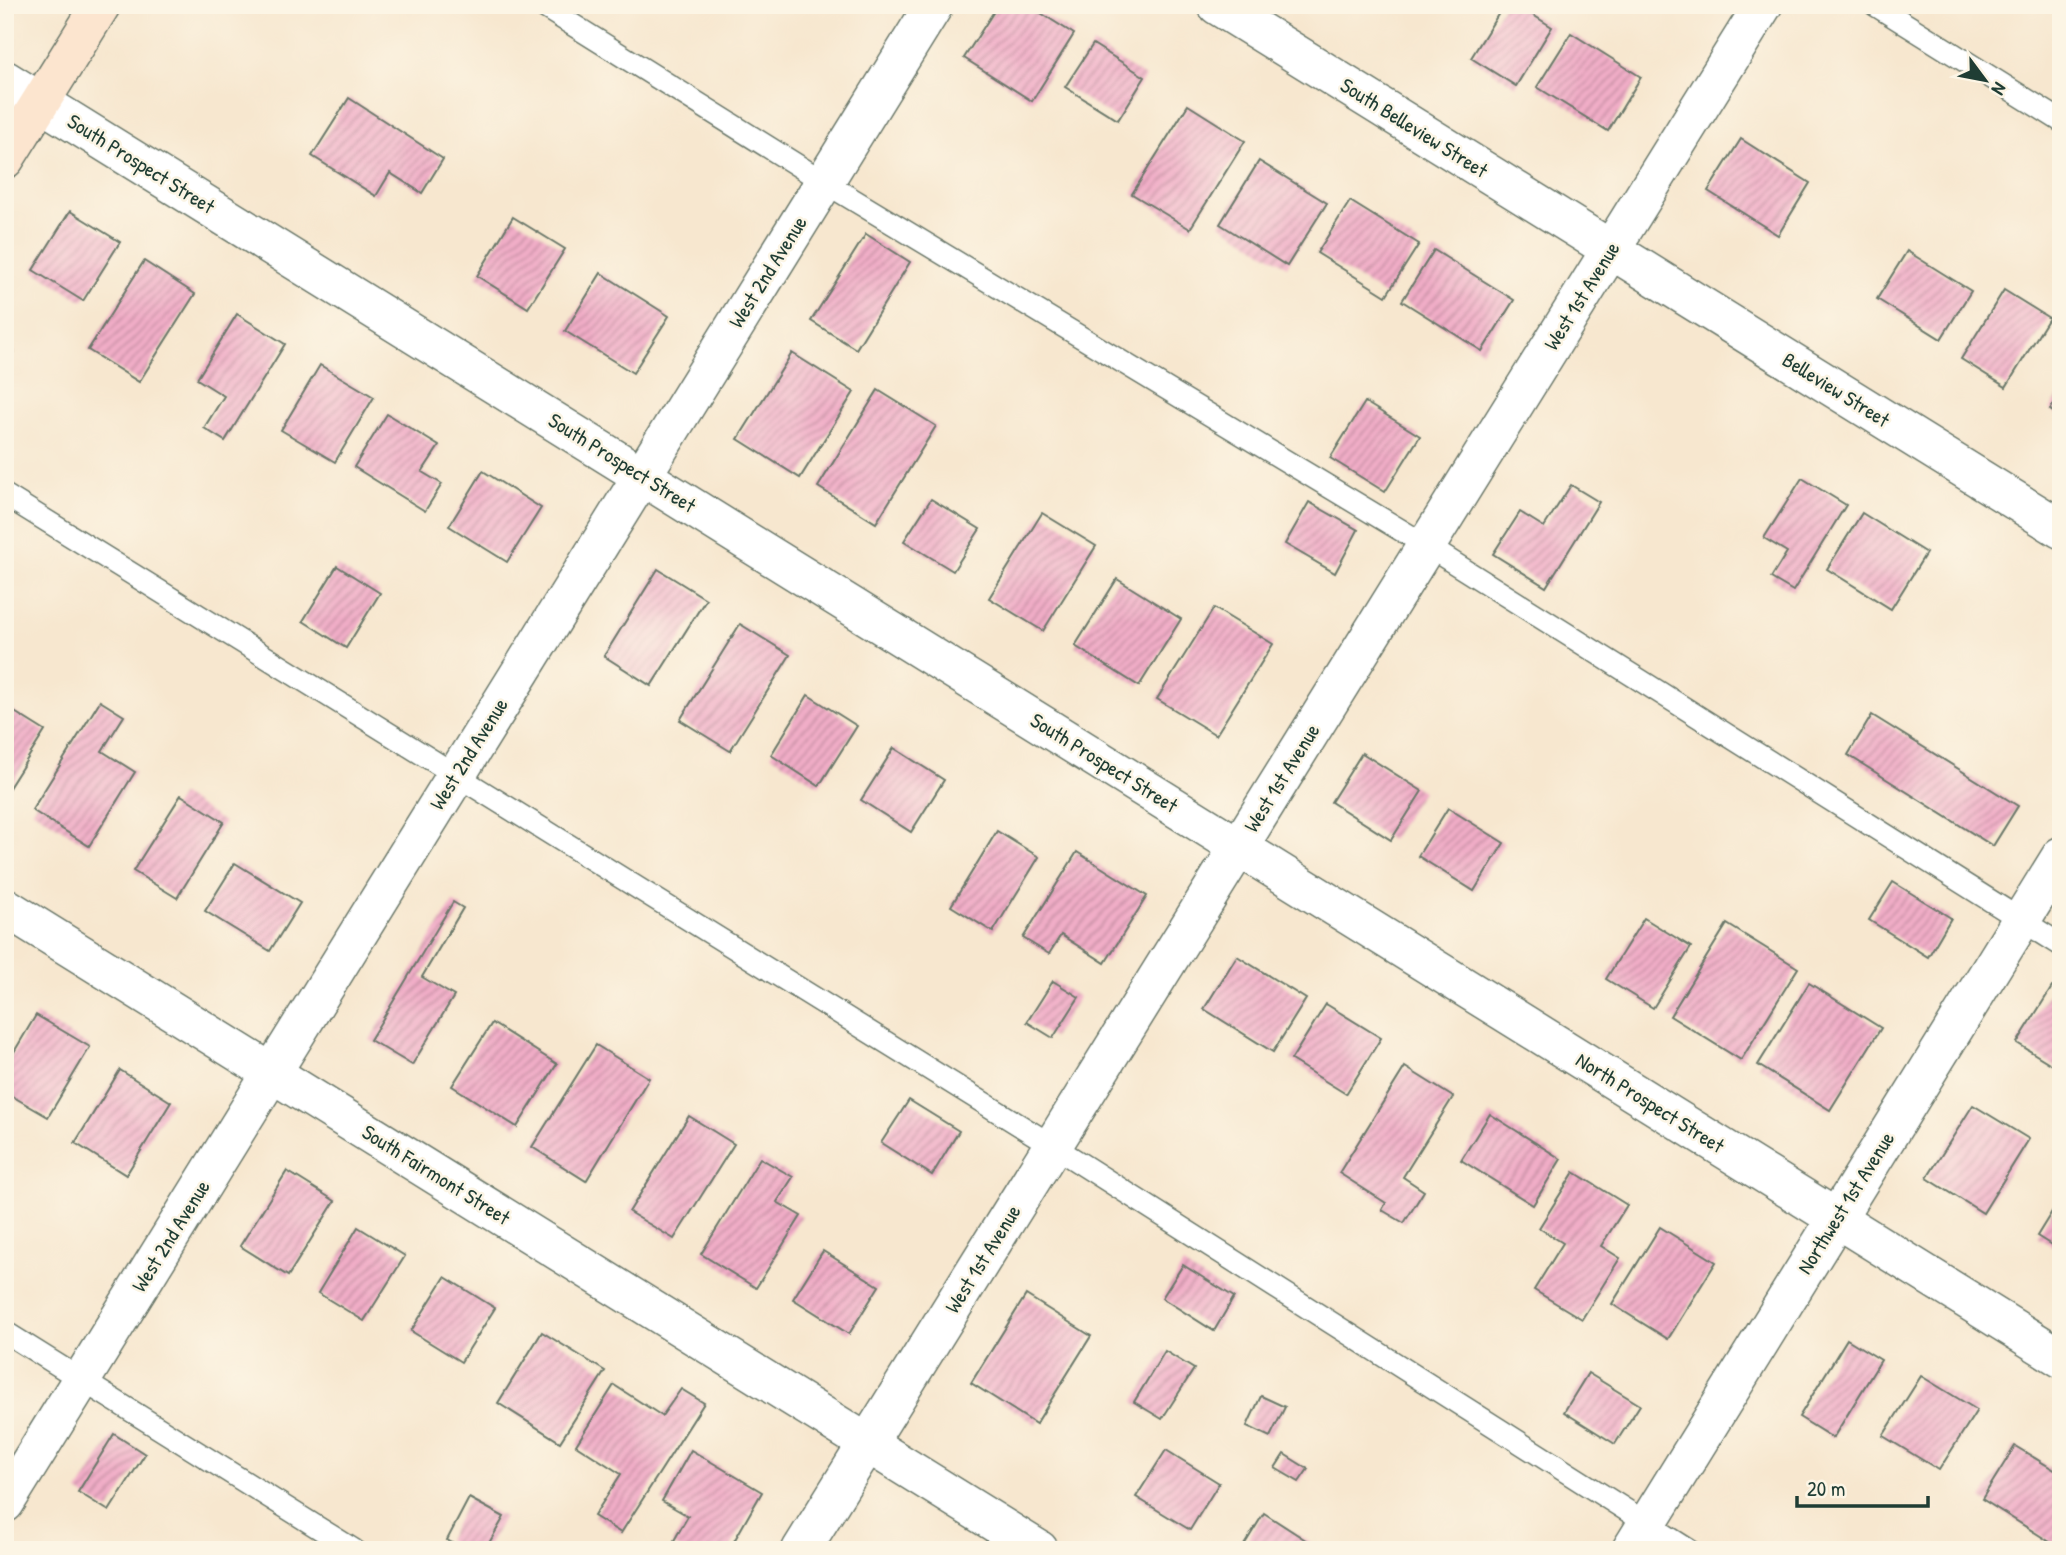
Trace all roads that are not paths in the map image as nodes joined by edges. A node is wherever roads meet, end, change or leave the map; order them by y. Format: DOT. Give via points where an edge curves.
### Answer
graph roads {
  1 [pos="101,5"];
  2 [pos="541,5"];
  3 [pos="934,5"];
  4 [pos="1217,5"];
  5 [pos="1763,5"];
  6 [pos="1875,5"];
  7 [pos="5,80"];
  8 [pos="41,102"];
  9 [pos="2061,121"];
  10 [pos="5,159"];
  11 [pos="824,182"];
  12 [pos="1611,251"];
  13 [pos="643,476"];
  14 [pos="5,495"];
  15 [pos="2061,529"];
  16 [pos="1427,546"];
  17 [pos="457,775"];
  18 [pos="1239,847"];
  19 [pos="2061,856"];
  20 [pos="5,907"];
  21 [pos="2021,920"];
  22 [pos="2061,945"];
  23 [pos="272,1073"];
  24 [pos="1053,1146"];
  25 [pos="1836,1218"];
  26 [pos="5,1332"];
  27 [pos="2061,1358"];
  28 [pos="82,1380"];
  29 [pos="868,1443"];
  30 [pos="5,1503"];
  31 [pos="1639,1537"];
  32 [pos="354,1550"];
  33 [pos="801,1550"];
  34 [pos="1039,1550"];
  35 [pos="1689,1550"];
  1 -- 8 [label="main road"];
  2 -- 11 [label="lane"];
  3 -- 11 [label="street, West 2nd Avenue"];
  4 -- 12 [label="street, South Belleview Street"];
  5 -- 12 [label="street, West 1st Avenue"];
  6 -- 9 [label="lane"];
  7 -- 8 [label="street, South Prospect Street"];
  8 -- 10 [label="main road"];
  8 -- 13 [label="street, South Prospect Street"];
  11 -- 13 [label="street, West 2nd Avenue"];
  11 -- 16 [label="lane"];
  12 -- 15 [label="street, Belleview Street"];
  12 -- 16 [label="street, West 1st Avenue"];
  13 -- 17 [label="street, West 2nd Avenue"];
  13 -- 18 [label="street, South Prospect Street"];
  14 -- 17 [label="lane"];
  16 -- 18 [label="street, West 1st Avenue"];
  16 -- 21 [label="lane"];
  17 -- 23 [label="street, West 2nd Avenue"];
  17 -- 24 [label="lane"];
  18 -- 24 [label="street, West 1st Avenue"];
  18 -- 25 [label="street, North Prospect Street"];
  19 -- 21 [label="street, Northwest 1st Avenue"];
  20 -- 23 [label="street, South Fairmont Street"];
  21 -- 22 [label="lane"];
  21 -- 25 [label="street, Northwest 1st Avenue"];
  23 -- 28 [label="street, West 2nd Avenue"];
  23 -- 29 [label="street, South Fairmont Street"];
  24 -- 29 [label="street, West 1st Avenue"];
  24 -- 31 [label="lane"];
  25 -- 27 [label="street, North Prospect Street"];
  25 -- 31 [label="street, Northwest 1st Avenue"];
  26 -- 28 [label="lane"];
  28 -- 30 [label="street, West 2nd Avenue"];
  28 -- 32 [label="lane"];
  29 -- 33 [label="street, West 1st Avenue"];
  29 -- 34 [label="street, South Fairmont Street"];
  31 -- 35 [label="lane"];
}
